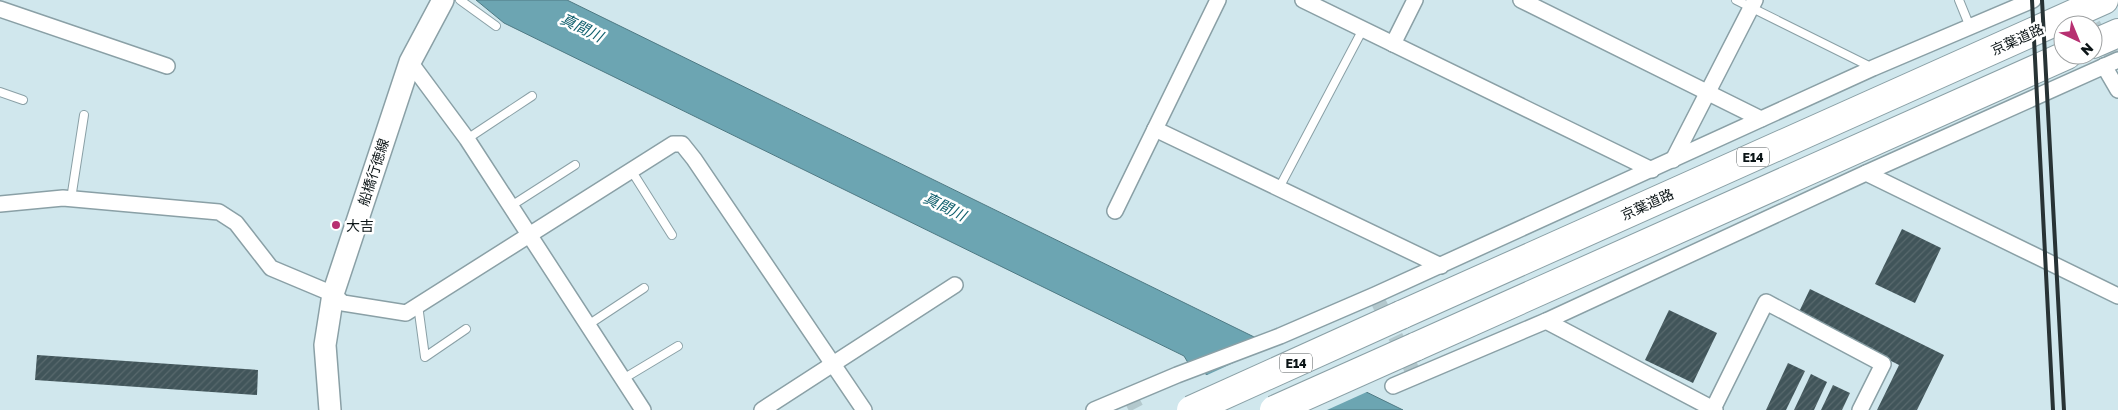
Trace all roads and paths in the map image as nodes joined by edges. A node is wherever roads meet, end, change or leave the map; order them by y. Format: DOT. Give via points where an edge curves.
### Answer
graph roads {
  1 [pos="443,0"];
  2 [pos="460,0"];
  3 [pos="1218,0"];
  4 [pos="1303,0"];
  5 [pos="1415,0"];
  6 [pos="1521,0"];
  7 [pos="1736,0"];
  8 [pos="1959,0"];
  9 [pos="2033,0"];
  10 [pos="2104,0"];
  11 [pos="1753,4"];
  12 [pos="0,9"];
  13 [pos="496,26"];
  14 [pos="1970,27"];
  15 [pos="1363,29"];
  16 [pos="2118,32"];
  17 [pos="1393,44"];
  18 [pos="2105,57"];
  19 [pos="2053,61"];
  20 [pos="410,62"];
  21 [pos="167,66"];
  22 [pos="1872,68"];
  23 [pos="2118,90"];
  24 [pos="0,92"];
  25 [pos="1707,92"];
  26 [pos="532,96"];
  27 [pos="23,100"];
  28 [pos="84,115"];
  29 [pos="1761,120"];
  30 [pos="1155,129"];
  31 [pos="467,139"];
  32 [pos="1672,160"];
  33 [pos="575,165"];
  34 [pos="631,170"];
  35 [pos="1652,170"];
  36 [pos="1866,173"];
  37 [pos="1279,188"];
  38 [pos="70,199"];
  39 [pos="0,204"];
  40 [pos="511,206"];
  41 [pos="1114,211"];
  42 [pos="528,234"];
  43 [pos="672,234"];
  44 [pos="1441,266"];
  45 [pos="955,284"];
  46 [pos="644,288"];
  47 [pos="333,294"];
  48 [pos="2118,296"];
  49 [pos="418,305"];
  50 [pos="1546,321"];
  51 [pos="588,325"];
  52 [pos="466,330"];
  53 [pos="678,346"];
  54 [pos="832,365"];
  55 [pos="623,380"];
  56 [pos="1394,386"];
  57 [pos="330,410"];
  58 [pos="643,410"];
  59 [pos="762,410"];
  60 [pos="864,410"];
  61 [pos="1094,410"];
  62 [pos="1191,410"];
  63 [pos="1274,410"];
  64 [pos="1714,410"];
  65 [pos="1860,410"];
  1 -- 20 [label="main road, 船橋行徳線"];
  2 -- 13 [label="lane"];
  3 -- 30 [label="street"];
  4 -- 15 [label="street"];
  5 -- 17 [label="street"];
  6 -- 25 [label="street"];
  7 -- 11 [label="lane"];
  8 -- 14 [label="lane"];
  9 -- 14 [label="street"];
  10 -- 62 [label="highway, 京葉道路 / E14, bridge"];
  11 -- 22 [label="lane"];
  11 -- 25 [label="street"];
  12 -- 21 [label="street"];
  14 -- 22 [label="street"];
  15 -- 17 [label="street"];
  15 -- 37 [label="lane"];
  16 -- 18 [label="highway"];
  17 -- 35 [label="street"];
  18 -- 23 [label="street"];
  18 -- 36 [label="street"];
  19 -- 63 [label="highway, E14, bridge"];
  20 -- 31 [label="street"];
  20 -- 47 [label="main road, 船橋行徳線"];
  22 -- 29 [label="street"];
  24 -- 27 [label="lane"];
  25 -- 29 [label="street"];
  25 -- 32 [label="street"];
  26 -- 31 [label="lane"];
  28 -- 38 [label="lane"];
  29 -- 32 [label="street"];
  30 -- 37 [label="street"];
  30 -- 41 [label="street"];
  31 -- 40 [label="street"];
  32 -- 35 [label="street"];
  33 -- 40 [label="lane"];
  34 -- 42 [label="street"];
  34 -- 43 [label="lane"];
  34 -- 54 [label="street" via="673,144 682,144"];
  35 -- 44 [label="street"];
  36 -- 48 [label="street"];
  36 -- 50 [label="street"];
  37 -- 44 [label="street"];
  38 -- 39 [label="street"];
  38 -- 47 [label="street" via="218,212 236,223 271,268"];
  40 -- 42 [label="street"];
  42 -- 49 [label="street"];
  42 -- 51 [label="street"];
  44 -- 61 [label="street" via="1280,336"];
  45 -- 54 [label="street"];
  46 -- 51 [label="lane"];
  47 -- 49 [label="street" via="343,303 398,312 406,313"];
  47 -- 57 [label="main road, 船橋行徳線" via="324,345"];
  49 -- 52 [label="lane" via="425,357"];
  50 -- 56 [label="street"];
  50 -- 64 [label="street"];
  51 -- 55 [label="street"];
  53 -- 55 [label="lane"];
  54 -- 59 [label="street"];
  54 -- 60 [label="street"];
  55 -- 58 [label="street"];
  64 -- 65 [label="street" via="1766,302 1883,364"];
}
